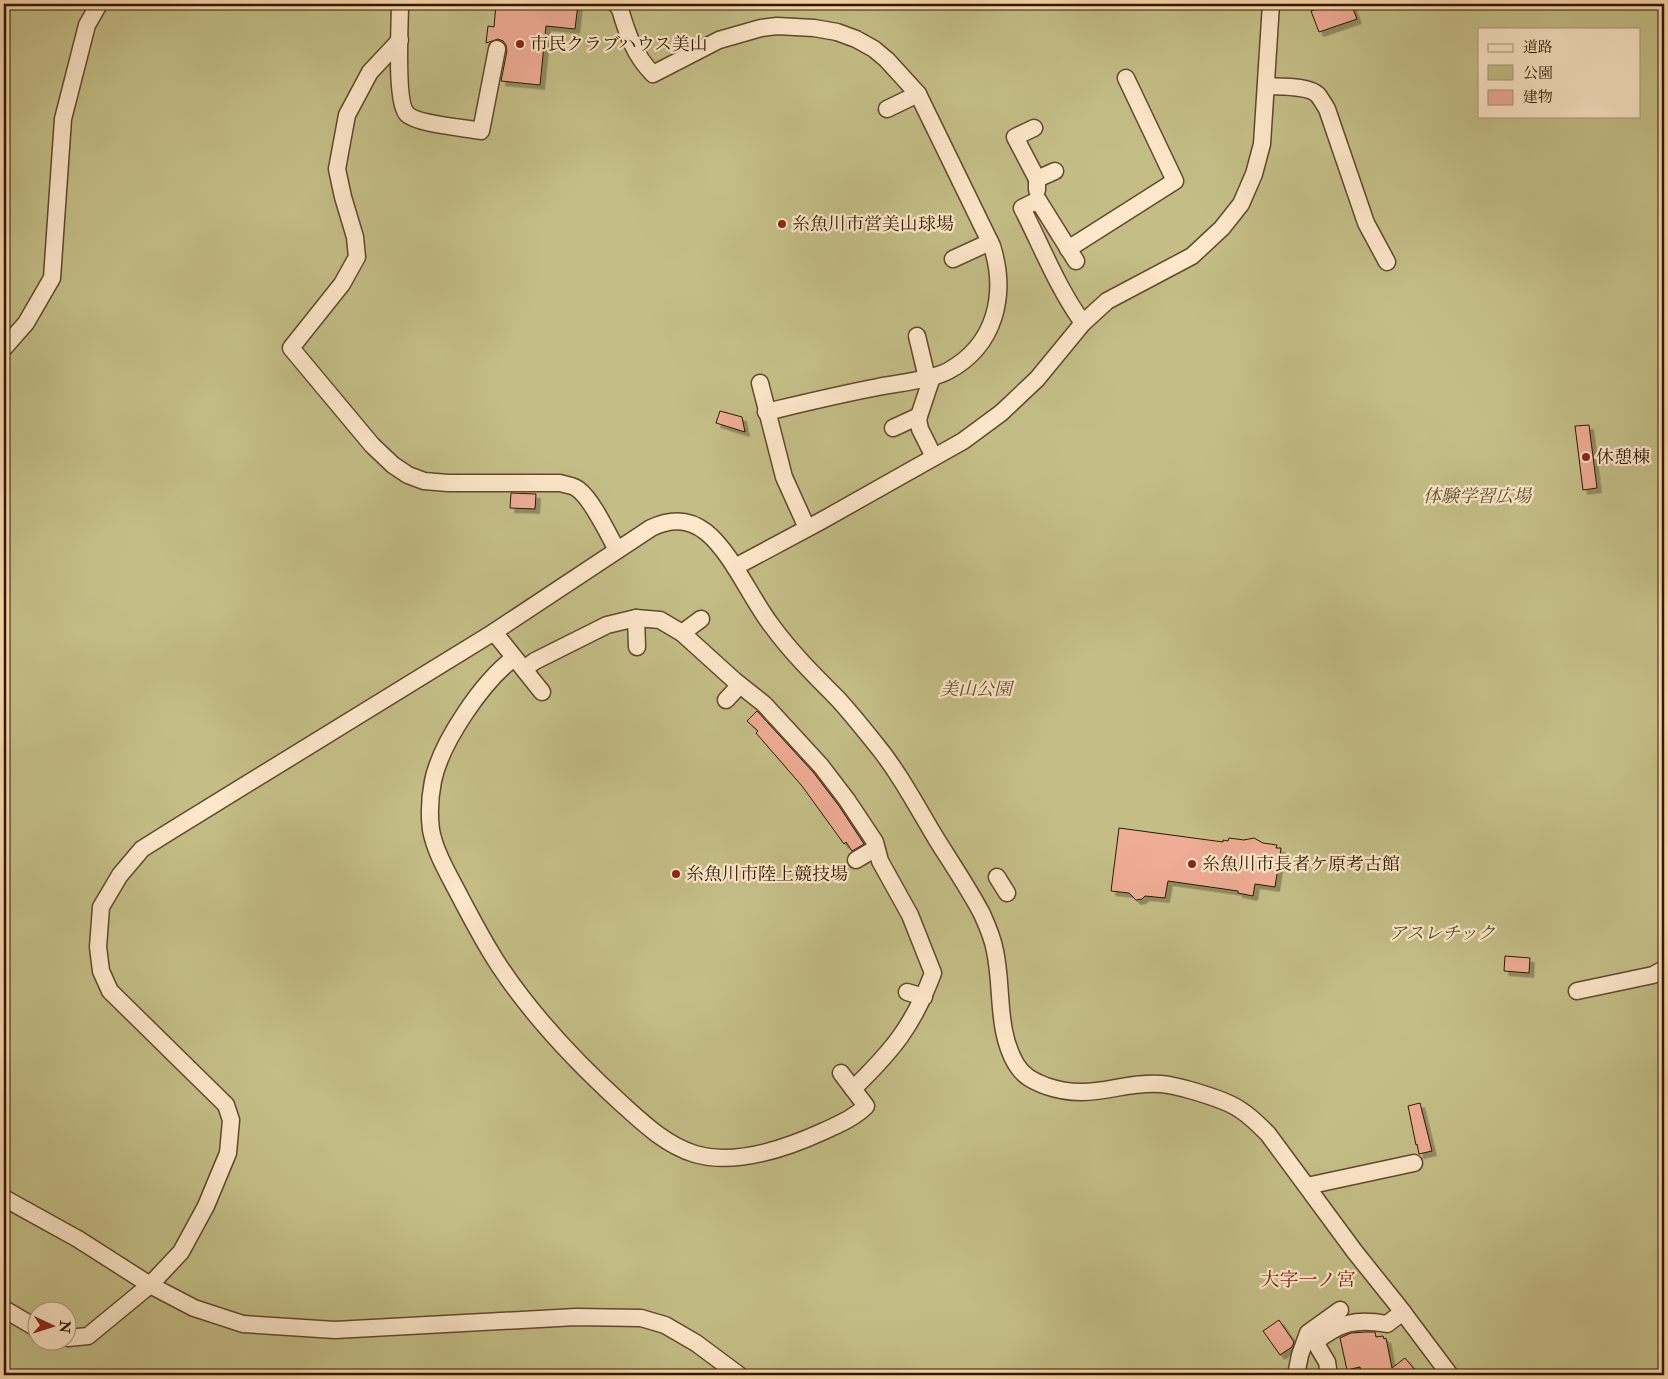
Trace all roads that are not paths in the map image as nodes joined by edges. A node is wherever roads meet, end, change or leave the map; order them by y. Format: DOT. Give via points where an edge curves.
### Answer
graph roads {
  1 [pos="99,4"];
  2 [pos="400,4"];
  3 [pos="616,4"];
  4 [pos="1271,4"];
  5 [pos="400,40"];
  6 [pos="496,49"];
  7 [pos="1126,78"];
  8 [pos="1266,86"];
  9 [pos="918,94"];
  10 [pos="888,109"];
  11 [pos="1034,128"];
  12 [pos="1054,171"];
  13 [pos="1037,179"];
  14 [pos="1038,200"];
  15 [pos="990,242"];
  16 [pos="952,259"];
  17 [pos="1387,262"];
  18 [pos="1083,323"];
  19 [pos="917,336"];
  20 [pos="4,348"];
  21 [pos="929,377"];
  22 [pos="760,383"];
  23 [pos="766,412"];
  24 [pos="919,416"];
  25 [pos="893,428"];
  26 [pos="934,457"];
  27 [pos="807,528"];
  28 [pos="617,550"];
  29 [pos="735,567"];
  30 [pos="636,618"];
  31 [pos="701,619"];
  32 [pos="494,632"];
  33 [pos="682,633"];
  34 [pos="637,647"];
  35 [pos="519,663"];
  36 [pos="740,685"];
  37 [pos="542,692"];
  38 [pos="726,700"];
  39 [pos="876,848"];
  40 [pos="856,860"];
  41 [pos="997,877"];
  42 [pos="1007,893"];
  43 [pos="1664,969"];
  44 [pos="1577,991"];
  45 [pos="907,992"];
  46 [pos="924,997"];
  47 [pos="841,1072"];
  48 [pos="853,1089"];
  49 [pos="1414,1163"];
  50 [pos="1307,1186"];
  51 [pos="4,1198"];
  52 [pos="150,1285"];
  53 [pos="4,1309"];
  54 [pos="1340,1310"];
  55 [pos="1403,1312"];
  56 [pos="28,1323"];
  57 [pos="78,1337"];
  58 [pos="739,1375"];
  59 [pos="1296,1375"];
  60 [pos="1329,1375"];
  61 [pos="1450,1375"];
  1 -- 20 [label="street" via="87,25 63,119 52,278 26,323"];
  2 -- 5 [label="street"];
  3 -- 9 [label="street" via="633,49 652,74 719,40 738,34 777,26 807,27 836,32 874,49"];
  4 -- 8 [label="street"];
  5 -- 6 [label="street" via="400,90 407,115 424,121 481,130"];
  5 -- 28 [label="street" via="370,72 348,115 337,169 357,257 342,284 291,348 372,445 408,475 424,481 448,483 560,483 577,488"];
  7 -- 14 [label="street" via="1175,181 1072,255"];
  8 -- 17 [label="street" via="1300,88 1317,94 1327,108 1366,222"];
  8 -- 18 [label="street" via="1262,144 1241,204 1222,228 1192,256 1107,301"];
  9 -- 10 [label="street"];
  9 -- 15 [label="street"];
  11 -- 13 [label="street" via="1015,137"];
  12 -- 13 [label="street"];
  13 -- 14 [label="street"];
  14 -- 18 [label="street" via="1022,208 1048,264"];
  15 -- 16 [label="street"];
  15 -- 21 [label="street" via="997,261 999,299 990,327 966,358 948,371"];
  18 -- 26 [label="street" via="1037,379 1001,413 963,441"];
  19 -- 21 [label="street"];
  21 -- 23 [label="street"];
  21 -- 24 [label="street"];
  22 -- 23 [label="street"];
  23 -- 27 [label="street" via="784,477"];
  24 -- 25 [label="street"];
  24 -- 26 [label="street" via="920,429"];
  26 -- 27 [label="street"];
  27 -- 29 [label="street"];
  28 -- 29 [label="street" via="661,523 680,521 696,525 706,532"];
  28 -- 32 [label="street"];
  29 -- 50 [label="street" via="771,625 877,745 982,914 995,950 1007,1048 1028,1078 1064,1092 1081,1093 1162,1084 1230,1104 1254,1119"];
  30 -- 33 [label="street" via="660,620"];
  30 -- 34 [label="street"];
  30 -- 35 [label="street" via="607,625 535,661"];
  31 -- 33 [label="street"];
  32 -- 35 [label="street"];
  32 -- 52 [label="street" via="142,849 120,875 101,907 98,947 101,972 110,991 226,1105 231,1120 228,1153 206,1206 181,1252"];
  33 -- 36 [label="street"];
  35 -- 37 [label="street"];
  35 -- 48 [label="street" via="500,668 448,741 433,780 430,811 435,848 446,871 500,967 524,998 592,1077 646,1126 670,1143 696,1154 715,1158 746,1156 800,1142 858,1114 866,1106"];
  36 -- 38 [label="street"];
  36 -- 39 [label="street" via="764,704 821,766 847,800"];
  39 -- 40 [label="street"];
  39 -- 46 [label="street" via="910,915 933,973"];
  41 -- 42 [label="street"];
  43 -- 44 [label="street" via="1653,975"];
  45 -- 46 [label="street"];
  46 -- 48 [label="street" via="899,1040"];
  47 -- 48 [label="street"];
  49 -- 50 [label="street"];
  50 -- 55 [label="street"];
  51 -- 52 [label="street" via="78,1239"];
  52 -- 57 [label="street" via="88,1336"];
  52 -- 58 [label="street" via="194,1308 243,1324 335,1330 576,1317 641,1318 665,1326 696,1343"];
  53 -- 56 [label="street"];
  54 -- 59 [label="street" via="1308,1333"];
  55 -- 60 [label="street" via="1387,1324 1350,1322 1336,1327 1315,1342 1327,1362"];
  55 -- 61 [label="street"];
}
